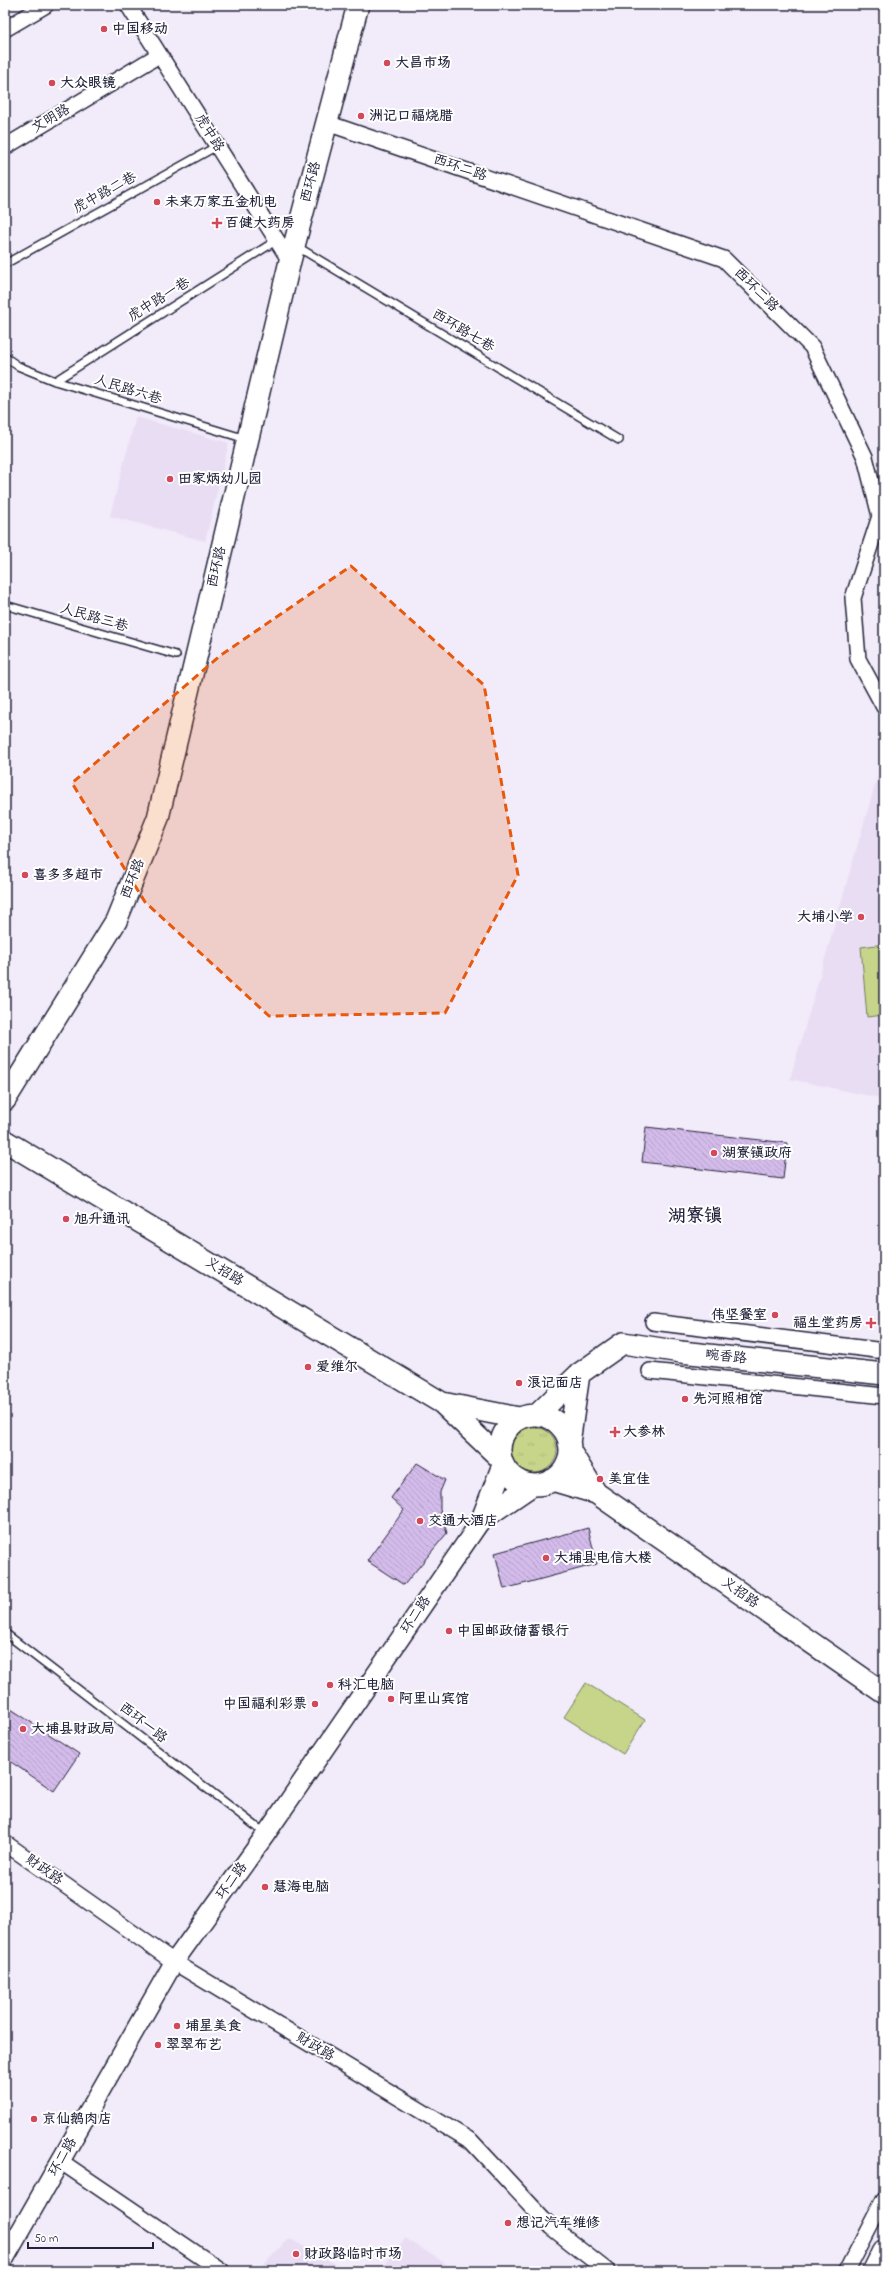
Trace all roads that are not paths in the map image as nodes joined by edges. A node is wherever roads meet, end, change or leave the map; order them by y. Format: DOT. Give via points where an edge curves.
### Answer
graph roads {
  1 [pos="46,5"];
  2 [pos="128,5"];
  3 [pos="358,5"];
  4 [pos="5,28"];
  5 [pos="159,55"];
  6 [pos="326,123"];
  7 [pos="217,146"];
  8 [pos="5,147"];
  9 [pos="287,249"];
  10 [pos="5,264"];
  11 [pos="5,357"];
  12 [pos="55,381"];
  13 [pos="248,439"];
  14 [pos="618,440"];
  15 [pos="5,605"];
  16 [pos="176,655"];
  17 [pos="884,707"];
  18 [pos="5,1100"];
  19 [pos="5,1141"];
  20 [pos="653,1322"];
  21 [pos="884,1351"];
  22 [pos="650,1371"];
  23 [pos="579,1374"];
  24 [pos="884,1374"];
  25 [pos="884,1396"];
  26 [pos="442,1403"];
  27 [pos="528,1416"];
  28 [pos="570,1447"];
  29 [pos="501,1462"];
  30 [pos="542,1482"];
  31 [pos="596,1493"];
  32 [pos="482,1519"];
  33 [pos="5,1633"];
  34 [pos="884,1693"];
  35 [pos="266,1834"];
  36 [pos="5,1843"];
  37 [pos="174,1962"];
  38 [pos="60,2161"];
  39 [pos="884,2199"];
  40 [pos="884,2251"];
  41 [pos="5,2258"];
  42 [pos="222,2271"];
  43 [pos="607,2271"];
  44 [pos="847,2271"];
  45 [pos="874,2271"];
  1 -- 4 [label="street"];
  2 -- 5 [label="street, 虎中路"];
  3 -- 6 [label="main road, 西环路"];
  5 -- 7 [label="street, 虎中路"];
  5 -- 8 [label="street, 文明路"];
  6 -- 9 [label="main road, 西环路"];
  6 -- 17 [label="street, 西环二路" via="724,259 812,347 864,457 880,516 853,598 858,659"];
  7 -- 9 [label="street, 虎中路"];
  7 -- 10 [label="lane, 虎中路二巷"];
  9 -- 12 [label="lane, 虎中路一巷"];
  9 -- 13 [label="main road, 西环路"];
  9 -- 14 [label="lane, 西环路七巷"];
  11 -- 12 [label="lane, 人民路六巷" via="18,366"];
  12 -- 13 [label="lane, 人民路六巷"];
  13 -- 18 [label="main road, 西环路" via="158,818 116,921"];
  15 -- 16 [label="lane, 人民路三巷"];
  19 -- 26 [label="main road, 义招路"];
  20 -- 21 [label="street"];
  22 -- 25 [label="street"];
  23 -- 24 [label="main road, 畹香路" via="623,1343 681,1352"];
  23 -- 27 [label="main road, 畹香路"];
  23 -- 28 [label="main road"];
  26 -- 27 [label="main road"];
  26 -- 29 [label="main road"];
  27 -- 28 [label="main road" via="554,1420 563,1427"];
  27 -- 29 [label="main road" via="504,1431 500,1441"];
  28 -- 30 [label="main road" via="565,1469"];
  28 -- 31 [label="main road"];
  29 -- 30 [label="main road" via="515,1480"];
  29 -- 32 [label="main road"];
  30 -- 31 [label="main road"];
  30 -- 32 [label="main road"];
  31 -- 34 [label="main road, 义招路"];
  32 -- 35 [label="street, 环二路"];
  33 -- 35 [label="lane, 西环一路"];
  35 -- 37 [label="street, 环二路"];
  36 -- 37 [label="street, 财政路"];
  37 -- 38 [label="street, 环二路"];
  37 -- 43 [label="street, 财政路" via="471,2141 551,2227"];
  38 -- 41 [label="street, 环二路"];
  38 -- 42 [label="street"];
  39 -- 44 [label="street"];
  40 -- 45 [label="main road"];
}
